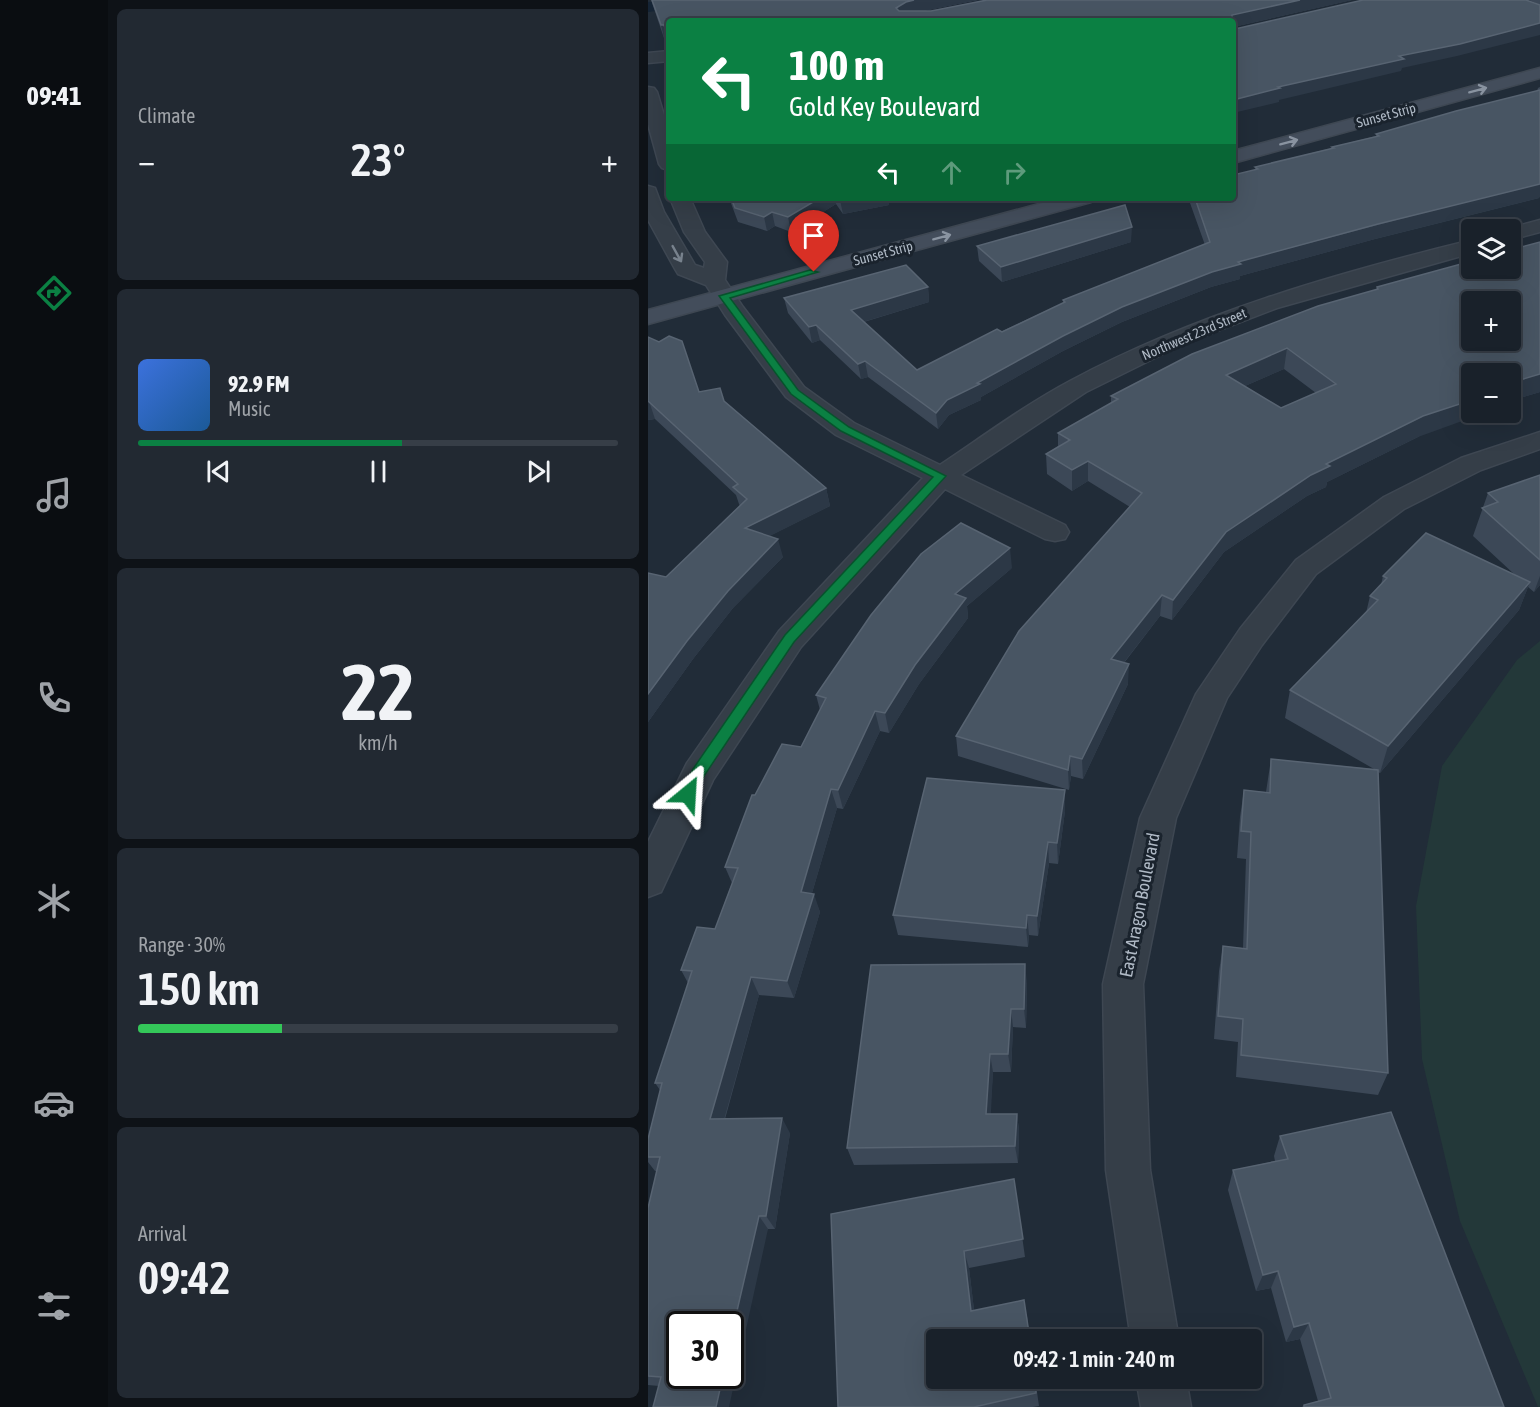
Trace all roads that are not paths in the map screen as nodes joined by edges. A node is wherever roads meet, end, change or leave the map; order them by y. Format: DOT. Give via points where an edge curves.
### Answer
graph roads {
  1 [pos="666,56"];
  2 [pos="648,58"];
  3 [pos="1540,58"];
  4 [pos="1540,73"];
  5 [pos="648,92"];
  6 [pos="1236,140"];
  7 [pos="660,146"];
  8 [pos="1236,156"];
  9 [pos="648,192"];
  10 [pos="681,201"];
  11 [pos="1010,201"];
  12 [pos="1072,201"];
  13 [pos="1540,226"];
  14 [pos="1521,231"];
  15 [pos="1461,249"];
  16 [pos="719,288"];
  17 [pos="648,297"];
  18 [pos="648,317"];
  19 [pos="1540,440"];
  20 [pos="940,476"];
  21 [pos="1054,532"];
  22 [pos="648,881"];
  23 [pos="1153,1329"];
  24 [pos="1163,1389"];
  25 [pos="1166,1407"];
  1 -- 2 [label="street"];
  3 -- 6 [label="street, Sunset Strip"];
  8 -- 4 [label="street, Sunset Strip, one-way"];
  5 -- 7 [label="street"];
  9 -- 16 [label="street, one-way" via="654,212 686,269"];
  10 -- 16 [label="street" via="695,232 716,262"];
  11 -- 16 [label="street, Sunset Strip"];
  16 -- 12 [label="street, Sunset Strip, one-way"];
  13 -- 14 [label="street"];
  15 -- 20 [label="street, Northwest 23rd Street" via="1269,303 1175,339 1077,387"];
  16 -- 17 [label="street, Sunset Strip"];
  16 -- 18 [label="street, Sunset Strip"];
  16 -- 20 [label="street" via="795,392 845,429"];
  19 -- 23 [label="street, East Aragon Boulevard" via="1471,464 1394,503 1306,567 1212,694 1158,818 1123,984 1128,1170"];
  20 -- 21 [label="street"];
  20 -- 22 [label="street, Northwest 23rd Street" via="790,639 699,773"];
  24 -- 25 [label="street"];
}
